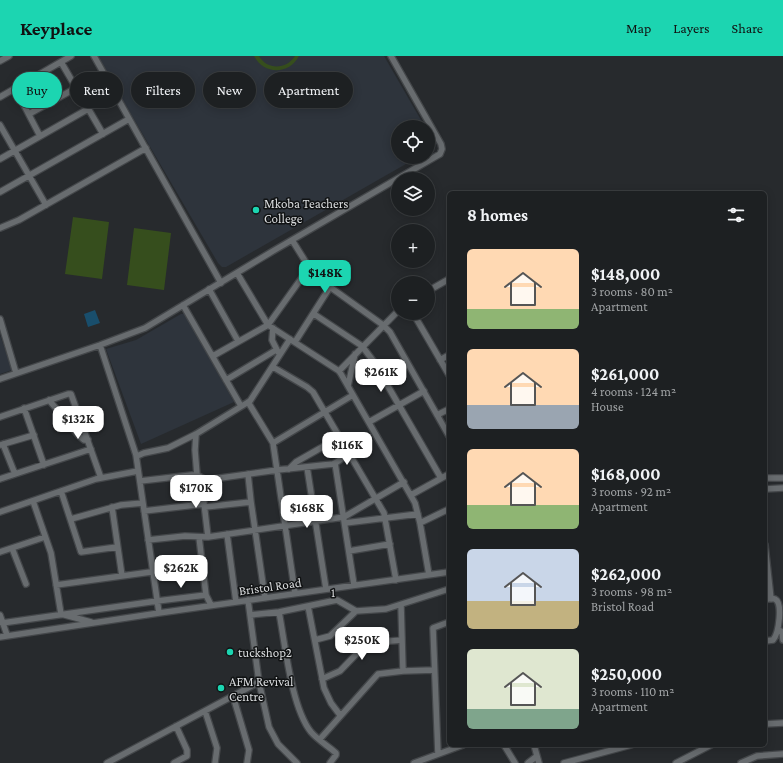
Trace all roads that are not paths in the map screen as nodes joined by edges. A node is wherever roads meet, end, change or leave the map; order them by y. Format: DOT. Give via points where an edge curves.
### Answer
graph roads {
  1 [pos="9,56"];
  2 [pos="71,56"];
  3 [pos="94,56"];
  4 [pos="391,56"];
  5 [pos="0,61"];
  6 [pos="61,62"];
  7 [pos="43,72"];
  8 [pos="70,78"];
  9 [pos="12,90"];
  10 [pos="70,91"];
  11 [pos="0,97"];
  12 [pos="26,108"];
  13 [pos="88,109"];
  14 [pos="29,114"];
  15 [pos="129,119"];
  16 [pos="0,125"];
  17 [pos="103,134"];
  18 [pos="40,136"];
  19 [pos="146,148"];
  20 [pos="15,151"];
  21 [pos="0,159"];
  22 [pos="30,176"];
  23 [pos="0,192"];
  24 [pos="46,205"];
  25 [pos="0,228"];
  26 [pos="292,240"];
  27 [pos="310,269"];
  28 [pos="237,273"];
  29 [pos="447,280"];
  30 [pos="221,283"];
  31 [pos="330,287"];
  32 [pos="435,287"];
  33 [pos="209,290"];
  34 [pos="184,305"];
  35 [pos="314,314"];
  36 [pos="0,319"];
  37 [pos="391,319"];
  38 [pos="417,320"];
  39 [pos="270,326"];
  40 [pos="383,326"];
  41 [pos="238,341"];
  42 [pos="293,341"];
  43 [pos="100,345"];
  44 [pos="362,346"];
  45 [pos="276,350"];
  46 [pos="355,354"];
  47 [pos="280,355"];
  48 [pos="213,356"];
  49 [pos="447,356"];
  50 [pos="440,360"];
  51 [pos="273,367"];
  52 [pos="339,371"];
  53 [pos="447,372"];
  54 [pos="16,373"];
  55 [pos="0,379"];
  56 [pos="226,380"];
  57 [pos="348,386"];
  58 [pos="424,391"];
  59 [pos="353,395"];
  60 [pos="49,400"];
  61 [pos="248,402"];
  62 [pos="241,406"];
  63 [pos="399,406"];
  64 [pos="24,408"];
  65 [pos="447,410"];
  66 [pos="326,411"];
  67 [pos="437,415"];
  68 [pos="0,417"];
  69 [pos="369,422"];
  70 [pos="447,432"];
  71 [pos="196,434"];
  72 [pos="34,435"];
  73 [pos="340,437"];
  74 [pos="88,440"];
  75 [pos="273,443"];
  76 [pos="2,444"];
  77 [pos="91,449"];
  78 [pos="350,453"];
  79 [pos="137,456"];
  80 [pos="335,463"];
  81 [pos="44,465"];
  82 [pos="307,467"];
  83 [pos="288,469"];
  84 [pos="277,470"];
  85 [pos="138,471"];
  86 [pos="15,474"];
  87 [pos="248,474"];
  88 [pos="447,475"];
  89 [pos="199,477"];
  90 [pos="100,478"];
  91 [pos="441,478"];
  92 [pos="767,478"];
  93 [pos="783,478"];
  94 [pos="0,479"];
  95 [pos="140,482"];
  96 [pos="404,482"];
  97 [pos="783,488"];
  98 [pos="767,489"];
  99 [pos="61,491"];
  100 [pos="412,495"];
  101 [pos="376,498"];
  102 [pos="33,501"];
  103 [pos="251,502"];
  104 [pos="143,503"];
  105 [pos="204,506"];
  106 [pos="112,507"];
  107 [pos="447,510"];
  108 [pos="0,512"];
  109 [pos="144,512"];
  110 [pos="418,514"];
  111 [pos="344,516"];
  112 [pos="386,518"];
  113 [pos="71,519"];
  114 [pos="315,521"];
  115 [pos="345,523"];
  116 [pos="420,523"];
  117 [pos="285,526"];
  118 [pos="256,530"];
  119 [pos="228,534"];
  120 [pos="46,537"];
  121 [pos="208,537"];
  122 [pos="199,538"];
  123 [pos="148,540"];
  124 [pos="390,544"];
  125 [pos="117,547"];
  126 [pos="12,548"];
  127 [pos="349,551"];
  128 [pos="0,552"];
  129 [pos="202,565"];
  130 [pos="153,572"];
  131 [pos="447,572"];
  132 [pos="429,575"];
  133 [pos="122,576"];
  134 [pos="396,580"];
  135 [pos="767,580"];
  136 [pos="26,584"];
  137 [pos="56,585"];
  138 [pos="354,585"];
  139 [pos="326,589"];
  140 [pos="447,590"];
  141 [pos="295,593"];
  142 [pos="206,596"];
  143 [pos="265,598"];
  144 [pos="768,599"];
  145 [pos="248,600"];
  146 [pos="157,601"];
  147 [pos="236,602"];
  148 [pos="211,605"];
  149 [pos="401,605"];
  150 [pos="308,606"];
  151 [pos="356,611"];
  152 [pos="279,612"];
  153 [pos="159,613"];
  154 [pos="61,614"];
  155 [pos="0,615"];
  156 [pos="250,615"];
  157 [pos="93,622"];
  158 [pos="2,623"];
  159 [pos="447,623"];
  160 [pos="779,630"];
  161 [pos="7,635"];
  162 [pos="0,637"];
  163 [pos="315,640"];
  164 [pos="402,640"];
  165 [pos="783,640"];
  166 [pos="767,641"];
  167 [pos="434,670"];
  168 [pos="403,671"];
  169 [pos="322,679"];
  170 [pos="259,682"];
  171 [pos="233,696"];
  172 [pos="205,711"];
  173 [pos="340,716"];
  174 [pos="783,723"];
  175 [pos="767,724"];
  176 [pos="176,726"];
  177 [pos="320,739"];
  178 [pos="457,747"];
  179 [pos="505,747"];
  180 [pos="535,747"];
  181 [pos="624,747"];
  182 [pos="706,747"];
  183 [pos="438,754"];
  184 [pos="783,754"];
  185 [pos="537,756"];
  186 [pos="107,763"];
  187 [pos="174,763"];
  188 [pos="215,763"];
  189 [pos="247,763"];
  190 [pos="297,763"];
  191 [pos="330,763"];
  192 [pos="414,763"];
  193 [pos="514,763"];
  194 [pos="528,763"];
  195 [pos="539,763"];
  196 [pos="564,763"];
  197 [pos="676,763"];
  198 [pos="741,763"];
  1 -- 5 [label="street"];
  2 -- 6 [label="street"];
  3 -- 15 [label="street"];
  4 -- 26 [label="street" via="441,144 441,152"];
  6 -- 7 [label="street"];
  6 -- 8 [label="street"];
  9 -- 11 [label="street"];
  10 -- 14 [label="street"];
  12 -- 14 [label="street"];
  13 -- 17 [label="street"];
  13 -- 18 [label="street"];
  14 -- 18 [label="street"];
  15 -- 17 [label="street"];
  15 -- 19 [label="street"];
  16 -- 20 [label="street"];
  17 -- 22 [label="street"];
  18 -- 20 [label="street"];
  19 -- 24 [label="street"];
  19 -- 30 [label="street"];
  20 -- 21 [label="street"];
  20 -- 22 [label="street"];
  22 -- 23 [label="street"];
  22 -- 24 [label="street"];
  24 -- 25 [label="street"];
  26 -- 27 [label="street"];
  26 -- 28 [label="street"];
  27 -- 31 [label="street"];
  27 -- 39 [label="street"];
  28 -- 30 [label="street"];
  28 -- 39 [label="street"];
  29 -- 32 [label="street"];
  30 -- 33 [label="street"];
  31 -- 35 [label="street"];
  31 -- 40 [label="street"];
  33 -- 34 [label="street"];
  33 -- 41 [label="street"];
  34 -- 43 [label="street" via="145,328"];
  34 -- 48 [label="street"];
  35 -- 42 [label="street"];
  35 -- 44 [label="street"];
  36 -- 54 [label="street"];
  37 -- 40 [label="street"];
  38 -- 50 [label="street"];
  39 -- 41 [label="street"];
  39 -- 42 [label="street"];
  39 -- 45 [label="street"];
  40 -- 44 [label="street"];
  40 -- 58 [label="street" via="394,338"];
  41 -- 48 [label="street"];
  42 -- 47 [label="street"];
  42 -- 52 [label="street"];
  43 -- 54 [label="street"];
  43 -- 79 [label="street"];
  44 -- 46 [label="street"];
  44 -- 63 [label="street"];
  45 -- 47 [label="street"];
  45 -- 56 [label="street"];
  46 -- 52 [label="street"];
  46 -- 57 [label="street"];
  47 -- 51 [label="street"];
  48 -- 56 [label="street"];
  49 -- 50 [label="street"];
  50 -- 53 [label="street"];
  51 -- 61 [label="street"];
  51 -- 66 [label="street" via="310,389"];
  52 -- 57 [label="street"];
  54 -- 55 [label="street"];
  56 -- 62 [label="street"];
  57 -- 59 [label="street"];
  58 -- 63 [label="street"];
  58 -- 67 [label="street"];
  59 -- 66 [label="street"];
  59 -- 69 [label="street"];
  60 -- 64 [label="street"];
  60 -- 74 [label="street" via="78,435"];
  60 -- 74 [label="street" via="71,394"];
  61 -- 62 [label="street"];
  61 -- 75 [label="street"];
  62 -- 71 [label="street"];
  63 -- 69 [label="street"];
  63 -- 91 [label="street"];
  64 -- 68 [label="street"];
  64 -- 72 [label="street"];
  65 -- 67 [label="street"];
  66 -- 73 [label="street"];
  66 -- 75 [label="street"];
  67 -- 70 [label="street"];
  69 -- 96 [label="street"];
  71 -- 79 [label="street" via="168,448"];
  71 -- 89 [label="street" via="195,450"];
  72 -- 76 [label="street"];
  72 -- 81 [label="street"];
  73 -- 78 [label="street"];
  73 -- 83 [label="street"];
  74 -- 77 [label="street"];
  75 -- 84 [label="street"];
  76 -- 86 [label="street"];
  77 -- 81 [label="street"];
  77 -- 90 [label="street"];
  78 -- 80 [label="street"];
  78 -- 101 [label="street"];
  79 -- 85 [label="street"];
  80 -- 82 [label="street"];
  80 -- 111 [label="street"];
  81 -- 86 [label="street"];
  82 -- 83 [label="street"];
  82 -- 114 [label="street"];
  83 -- 84 [label="street"];
  84 -- 87 [label="street"];
  84 -- 117 [label="street"];
  85 -- 90 [label="street"];
  85 -- 95 [label="street"];
  86 -- 94 [label="street"];
  87 -- 89 [label="street" via="206,480"];
  87 -- 103 [label="street"];
  88 -- 91 [label="street"];
  89 -- 95 [label="street"];
  89 -- 105 [label="street"];
  90 -- 99 [label="street"];
  91 -- 100 [label="street"];
  92 -- 93 [label="street"];
  95 -- 104 [label="street"];
  96 -- 100 [label="street"];
  96 -- 101 [label="street"];
  97 -- 98 [label="street"];
  99 -- 102 [label="street"];
  99 -- 113 [label="street"];
  100 -- 110 [label="street"];
  101 -- 111 [label="street"];
  101 -- 112 [label="street"];
  102 -- 108 [label="street"];
  102 -- 120 [label="street"];
  103 -- 105 [label="street"];
  103 -- 118 [label="street"];
  104 -- 106 [label="street"];
  104 -- 109 [label="street"];
  105 -- 109 [label="street"];
  105 -- 121 [label="street"];
  106 -- 113 [label="street"];
  106 -- 125 [label="street"];
  107 -- 116 [label="street"];
  109 -- 123 [label="street"];
  110 -- 112 [label="street"];
  110 -- 116 [label="street"];
  111 -- 114 [label="street"];
  111 -- 115 [label="street"];
  112 -- 115 [label="street"];
  112 -- 124 [label="street"];
  113 -- 125 [label="street" via="81,552"];
  114 -- 117 [label="street"];
  114 -- 139 [label="street"];
  115 -- 127 [label="street"];
  116 -- 132 [label="street"];
  117 -- 118 [label="street"];
  117 -- 141 [label="street"];
  118 -- 119 [label="street"];
  118 -- 143 [label="street"];
  119 -- 121 [label="street"];
  119 -- 147 [label="street"];
  120 -- 126 [label="street"];
  120 -- 137 [label="street"];
  121 -- 122 [label="street"];
  122 -- 123 [label="street" via="186,536"];
  122 -- 129 [label="street"];
  123 -- 130 [label="street"];
  124 -- 127 [label="street"];
  124 -- 134 [label="street"];
  125 -- 133 [label="street"];
  126 -- 128 [label="street"];
  126 -- 136 [label="street"];
  127 -- 138 [label="street"];
  129 -- 130 [label="street"];
  129 -- 142 [label="street"];
  130 -- 133 [label="street"];
  130 -- 146 [label="street"];
  131 -- 132 [label="street, Bristol Road"];
  132 -- 134 [label="street, Bristol Road"];
  133 -- 137 [label="street"];
  134 -- 138 [label="street, Bristol Road"];
  135 -- 144 [label="street"];
  137 -- 154 [label="street"];
  138 -- 139 [label="street, Bristol Road"];
  139 -- 141 [label="street, Bristol Road"];
  140 -- 149 [label="street"];
  141 -- 143 [label="street, Bristol Road"];
  142 -- 146 [label="street"];
  142 -- 148 [label="street"];
  143 -- 145 [label="street, Bristol Road"];
  144 -- 160 [label="street" via="776,599 779,603"];
  145 -- 147 [label="street, Bristol Road"];
  145 -- 156 [label="street"];
  146 -- 153 [label="street"];
  146 -- 154 [label="street"];
  147 -- 148 [label="street, Bristol Road"];
  148 -- 153 [label="street, Bristol Road"];
  149 -- 151 [label="street" via="383,610"];
  149 -- 164 [label="street"];
  150 -- 151 [label="street, 1" via="337,600"];
  150 -- 152 [label="street, 1"];
  150 -- 163 [label="street"];
  151 -- 163 [label="street" via="330,636"];
  152 -- 156 [label="street, 1"];
  152 -- 177 [label="street" via="291,680 302,717 311,732"];
  153 -- 157 [label="street, Bristol Road"];
  154 -- 157 [label="street"];
  154 -- 158 [label="street"];
  155 -- 158 [label="street"];
  156 -- 170 [label="street"];
  157 -- 161 [label="street, Bristol Road"];
  158 -- 161 [label="street"];
  159 -- 167 [label="street" via="433,628"];
  160 -- 165 [label="street" via="782,632"];
  160 -- 166 [label="street" via="773,640"];
  161 -- 162 [label="street, Bristol Road"];
  163 -- 169 [label="street"];
  164 -- 168 [label="street"];
  164 -- 169 [label="street" via="367,643 338,672"];
  167 -- 168 [label="street"];
  167 -- 183 [label="street"];
  168 -- 173 [label="street" via="378,674"];
  169 -- 173 [label="street" via="332,706"];
  170 -- 171 [label="street"];
  170 -- 190 [label="street" via="271,730 280,746"];
  171 -- 172 [label="street"];
  171 -- 189 [label="street" via="249,750"];
  172 -- 176 [label="street"];
  172 -- 188 [label="street" via="217,748"];
  173 -- 177 [label="street"];
  174 -- 175 [label="street"];
  176 -- 186 [label="street"];
  176 -- 187 [label="street" via="188,754"];
  177 -- 191 [label="street" via="336,753"];
  178 -- 183 [label="street"];
  179 -- 193 [label="street"];
  180 -- 185 [label="street"];
  181 -- 196 [label="street"];
  182 -- 197 [label="street"];
  183 -- 192 [label="street"];
  184 -- 198 [label="street" via="757,756"];
  185 -- 194 [label="street"];
  185 -- 195 [label="street"];
}
